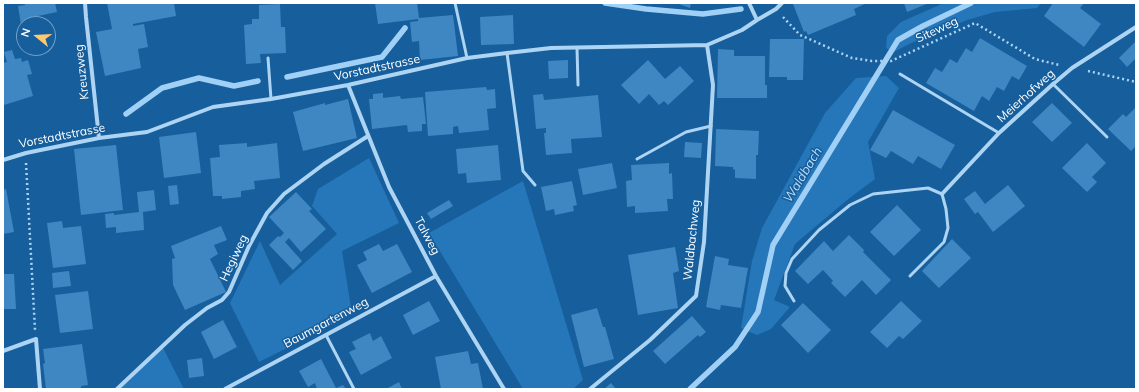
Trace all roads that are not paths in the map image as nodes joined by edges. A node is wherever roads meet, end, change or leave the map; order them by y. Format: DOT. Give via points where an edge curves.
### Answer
graph roads {
  1 [pos="85,3"];
  2 [pos="455,3"];
  3 [pos="749,3"];
  4 [pos="782,3"];
  5 [pos="757,20"];
  6 [pos="1136,27"];
  7 [pos="706,45"];
  8 [pos="577,48"];
  9 [pos="507,52"];
  10 [pos="268,58"];
  11 [pos="467,58"];
  12 [pos="900,74"];
  13 [pos="1053,84"];
  14 [pos="348,85"];
  15 [pos="578,85"];
  16 [pos="271,99"];
  17 [pos="711,126"];
  18 [pos="999,133"];
  19 [pos="368,136"];
  20 [pos="1107,137"];
  21 [pos="99,138"];
  22 [pos="637,159"];
  23 [pos="3,160"];
  24 [pos="534,185"];
  25 [pos="942,194"];
  26 [pos="436,276"];
  27 [pos="910,276"];
  28 [pos="794,301"];
  29 [pos="326,334"];
  30 [pos="3,351"];
  31 [pos="40,389"];
  32 [pos="117,389"];
  33 [pos="225,389"];
  34 [pos="354,389"];
  35 [pos="504,389"];
  36 [pos="590,389"];
  1 -- 21 [label="street, Kreuzweg"];
  2 -- 11 [label="lane"];
  3 -- 5 [label="street"];
  4 -- 5 [label="street, Vorstadtstrasse"];
  5 -- 7 [label="street, Vorstadtstrasse" via="742,30"];
  6 -- 13 [label="street, Meierhofweg" via="1072,68"];
  7 -- 8 [label="street, Vorstadtstrasse"];
  7 -- 17 [label="street, Waldbachweg" via="713,84"];
  8 -- 9 [label="street, Vorstadtstrasse"];
  8 -- 15 [label="lane"];
  9 -- 11 [label="street, Vorstadtstrasse"];
  9 -- 24 [label="lane" via="523,171"];
  10 -- 16 [label="lane"];
  11 -- 14 [label="street, Vorstadtstrasse"];
  12 -- 18 [label="lane"];
  13 -- 18 [label="street, Meierhofweg"];
  13 -- 20 [label="lane"];
  14 -- 16 [label="street, Vorstadtstrasse"];
  14 -- 19 [label="street, Talweg"];
  16 -- 21 [label="street, Vorstadtstrasse" via="213,107 146,132"];
  17 -- 22 [label="lane" via="686,132"];
  17 -- 36 [label="street, Waldbachweg" via="704,242 696,296 650,340"];
  18 -- 25 [label="street, Meierhofweg"];
  19 -- 26 [label="street, Talweg" via="389,187"];
  19 -- 32 [label="street, Hegiweg" via="284,194 267,213 229,292 222,300 185,324"];
  21 -- 23 [label="street, Vorstadtstrasse"];
  25 -- 27 [label="lane" via="948,228 944,242"];
  25 -- 28 [label="lane" via="928,188 901,190 873,194 850,205 819,230 792,259 786,273 785,286"];
  26 -- 29 [label="street, Baumgartenweg"];
  26 -- 35 [label="street, Talweg"];
  29 -- 33 [label="street, Baumgartenweg"];
  29 -- 34 [label="lane"];
  30 -- 31 [label="street" via="36,340"];
}
